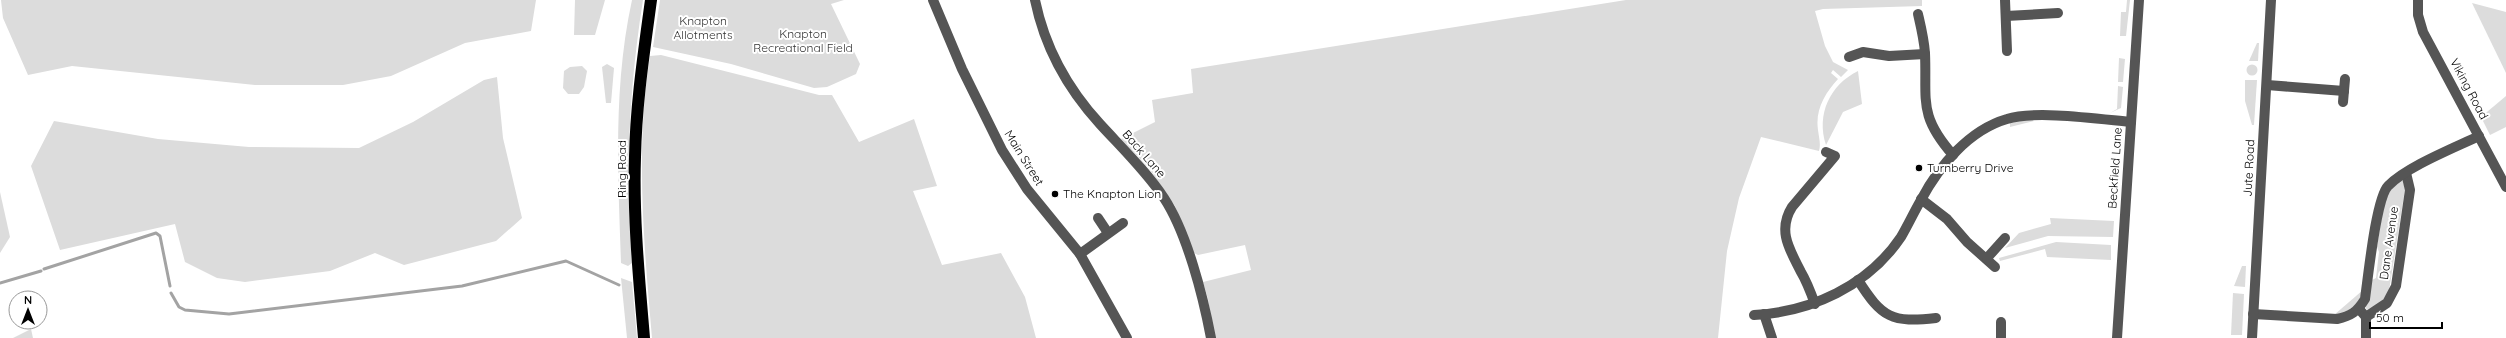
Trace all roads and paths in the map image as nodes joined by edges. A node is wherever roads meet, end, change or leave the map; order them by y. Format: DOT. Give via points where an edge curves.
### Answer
graph roads {
  1 [pos="651,0"];
  2 [pos="933,0"];
  3 [pos="1035,0"];
  4 [pos="2005,0"];
  5 [pos="2139,0"];
  6 [pos="2272,0"];
  7 [pos="2418,0"];
  8 [pos="2058,13"];
  9 [pos="1918,14"];
  10 [pos="2006,16"];
  11 [pos="2007,51"];
  12 [pos="1925,54"];
  13 [pos="1849,57"];
  14 [pos="2345,79"];
  15 [pos="2267,85"];
  16 [pos="2344,91"];
  17 [pos="2343,102"];
  18 [pos="2131,122"];
  19 [pos="2479,136"];
  20 [pos="1953,155"];
  21 [pos="1834,156"];
  22 [pos="2406,173"];
  23 [pos="2506,186"];
  24 [pos="1921,199"];
  25 [pos="1098,218"];
  26 [pos="1123,223"];
  27 [pos="1108,233"];
  28 [pos="2005,238"];
  29 [pos="1080,254"];
  30 [pos="1987,258"];
  31 [pos="1995,267"];
  32 [pos="1858,280"];
  33 [pos="1815,304"];
  34 [pos="2362,313"];
  35 [pos="1764,314"];
  36 [pos="2253,314"];
  37 [pos="1754,315"];
  38 [pos="1936,318"];
  39 [pos="2001,322"];
  40 [pos="644,338"];
  41 [pos="1127,338"];
  42 [pos="1211,338"];
  43 [pos="1772,338"];
  44 [pos="2001,338"];
  45 [pos="2117,338"];
  46 [pos="2252,338"];
  47 [pos="2366,338"];
  1 -- 40 [label="highway, Ring Road" via="638,89 635,157 636,225"];
  2 -- 29 [label="street, Main Street" via="962,69 1002,150 1027,189"];
  3 -- 42 [label="street, Back Lane" via="1044,37 1064,80 1151,180 1171,210 1195,272"];
  4 -- 10 [label="street"];
  5 -- 18 [label="street, Beckfield Lane"];
  6 -- 15 [label="street, Jute Road"];
  7 -- 19 [label="street, Viking Road" via="2418,15 2423,32"];
  8 -- 10 [label="street"];
  9 -- 12 [label="street"];
  10 -- 11 [label="street"];
  12 -- 13 [label="street" via="1889,56 1863,52"];
  12 -- 20 [label="street" via="1926,106 1935,131"];
  14 -- 16 [label="street"];
  15 -- 16 [label="street"];
  15 -- 36 [label="street, Jute Road"];
  16 -- 17 [label="street"];
  18 -- 20 [label="street" via="2034,116 2008,118 1976,134"];
  18 -- 45 [label="street, Beckfield Lane"];
  19 -- 22 [label="street, Dane Avenue"];
  19 -- 23 [label="street, Viking Road"];
  20 -- 24 [label="street"];
  21 -- 33 [label="street" via="1792,207 1785,222 1786,244"];
  22 -- 34 [label="street, Dane Avenue" via="2388,186 2379,203"];
  22 -- 34 [label="street, Dane Avenue" via="2410,190 2396,286 2387,303"];
  24 -- 30 [label="street" via="1947,219 1967,242"];
  24 -- 32 [label="street" via="1900,237 1880,261"];
  25 -- 27 [label="street"];
  26 -- 27 [label="street"];
  27 -- 29 [label="street"];
  28 -- 30 [label="street"];
  29 -- 41 [label="street, Main Street"];
  30 -- 31 [label="street"];
  32 -- 33 [label="street"];
  32 -- 38 [label="street" via="1878,308 1890,316 1910,321 1922,315"];
  33 -- 35 [label="street"];
  34 -- 36 [label="street, Dane Avenue" via="2336,319"];
  34 -- 47 [label="street"];
  35 -- 37 [label="street"];
  35 -- 43 [label="street"];
  36 -- 46 [label="street, Jute Road"];
  39 -- 44 [label="street"];
}
